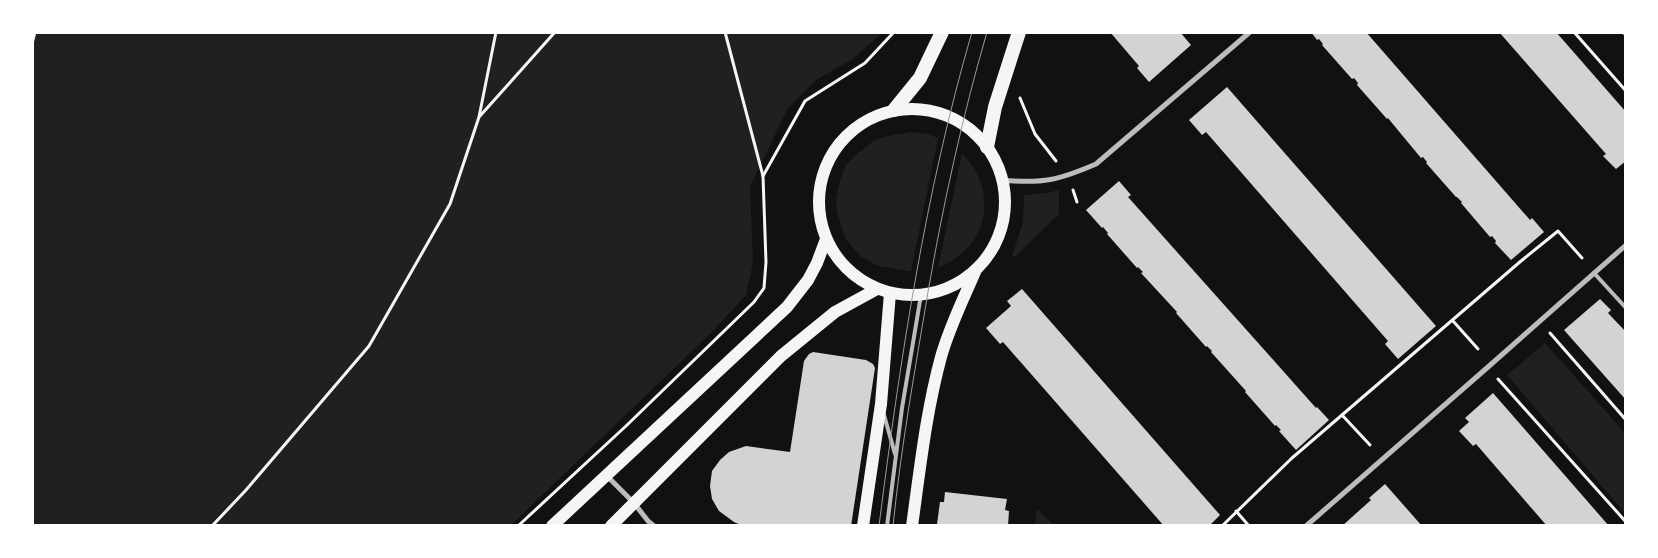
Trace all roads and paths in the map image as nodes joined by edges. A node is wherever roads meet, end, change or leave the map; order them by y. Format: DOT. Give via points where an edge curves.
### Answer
graph roads {
  1 [pos="35,32"];
  2 [pos="496,32"];
  3 [pos="554,32"];
  4 [pos="725,32"];
  5 [pos="894,32"];
  6 [pos="942,32"];
  7 [pos="1019,32"];
  8 [pos="1250,32"];
  9 [pos="1574,32"];
  10 [pos="32,44"];
  11 [pos="1626,91"];
  12 [pos="1019,95"];
  13 [pos="894,110"];
  14 [pos="479,117"];
  15 [pos="987,147"];
  16 [pos="1058,164"];
  17 [pos="763,176"];
  18 [pos="1002,180"];
  19 [pos="1073,190"];
  20 [pos="1077,202"];
  21 [pos="826,239"];
  22 [pos="1626,245"];
  23 [pos="1582,258"];
  24 [pos="976,270"];
  25 [pos="1594,273"];
  26 [pos="877,289"];
  27 [pos="890,293"];
  28 [pos="921,295"];
  29 [pos="1626,308"];
  30 [pos="1453,321"];
  31 [pos="1548,331"];
  32 [pos="1478,349"];
  33 [pos="1495,376"];
  34 [pos="881,404"];
  35 [pos="1342,415"];
  36 [pos="1626,420"];
  37 [pos="1370,445"];
  38 [pos="896,456"];
  39 [pos="606,476"];
  40 [pos="634,503"];
  41 [pos="1236,511"];
  42 [pos="1626,522"];
  43 [pos="212,526"];
  44 [pos="518,526"];
  45 [pos="552,526"];
  46 [pos="611,526"];
  47 [pos="654,526"];
  48 [pos="863,526"];
  49 [pos="887,526"];
  50 [pos="912,526"];
  51 [pos="1222,526"];
  52 [pos="1249,526"];
  53 [pos="1306,526"];
  1 -- 10 [label="path"];
  2 -- 14 [label="path"];
  3 -- 14 [label="path"];
  4 -- 17 [label="path"];
  5 -- 17 [label="path" via="865,63 805,101"];
  6 -- 13 [label="highway" via="920,78"];
  7 -- 15 [label="highway" via="995,107"];
  8 -- 18 [label="street" via="1096,164 1066,177 1043,182"];
  9 -- 11 [label="path"];
  12 -- 16 [label="path" via="1035,134"];
  13 -- 15 [label="main road" via="913,109 942,114 963,124"];
  13 -- 21 [label="main road" via="863,122 838,144 829,158 822,174 818,206"];
  14 -- 43 [label="path" via="450,204 369,346"];
  15 -- 18 [label="main road"];
  17 -- 44 [label="path" via="764,288 754,302 626,426"];
  18 -- 24 [label="main road" via="1005,196 1001,228 996,244"];
  19 -- 20 [label="path"];
  21 -- 26 [label="main road" via="846,269"];
  21 -- 39 [label="main road" via="808,280 787,307"];
  22 -- 25 [label="street"];
  23 -- 30 [label="path" via="1558,231"];
  24 -- 28 [label="main road" via="953,286"];
  24 -- 50 [label="main road" via="936,374"];
  25 -- 29 [label="lane"];
  25 -- 53 [label="street"];
  26 -- 27 [label="main road"];
  26 -- 40 [label="main road" via="835,312 781,356"];
  27 -- 28 [label="main road"];
  27 -- 34 [label="main road"];
  28 -- 38 [label="lane"];
  30 -- 32 [label="path"];
  30 -- 35 [label="path"];
  31 -- 36 [label="path"];
  33 -- 42 [label="path"];
  34 -- 38 [label="lane"];
  34 -- 48 [label="main road"];
  35 -- 37 [label="path"];
  35 -- 41 [label="path"];
  38 -- 49 [label="lane"];
  39 -- 40 [label="street"];
  39 -- 45 [label="main road"];
  40 -- 46 [label="main road"];
  40 -- 47 [label="street"];
  41 -- 51 [label="path"];
  41 -- 52 [label="path"];
}
